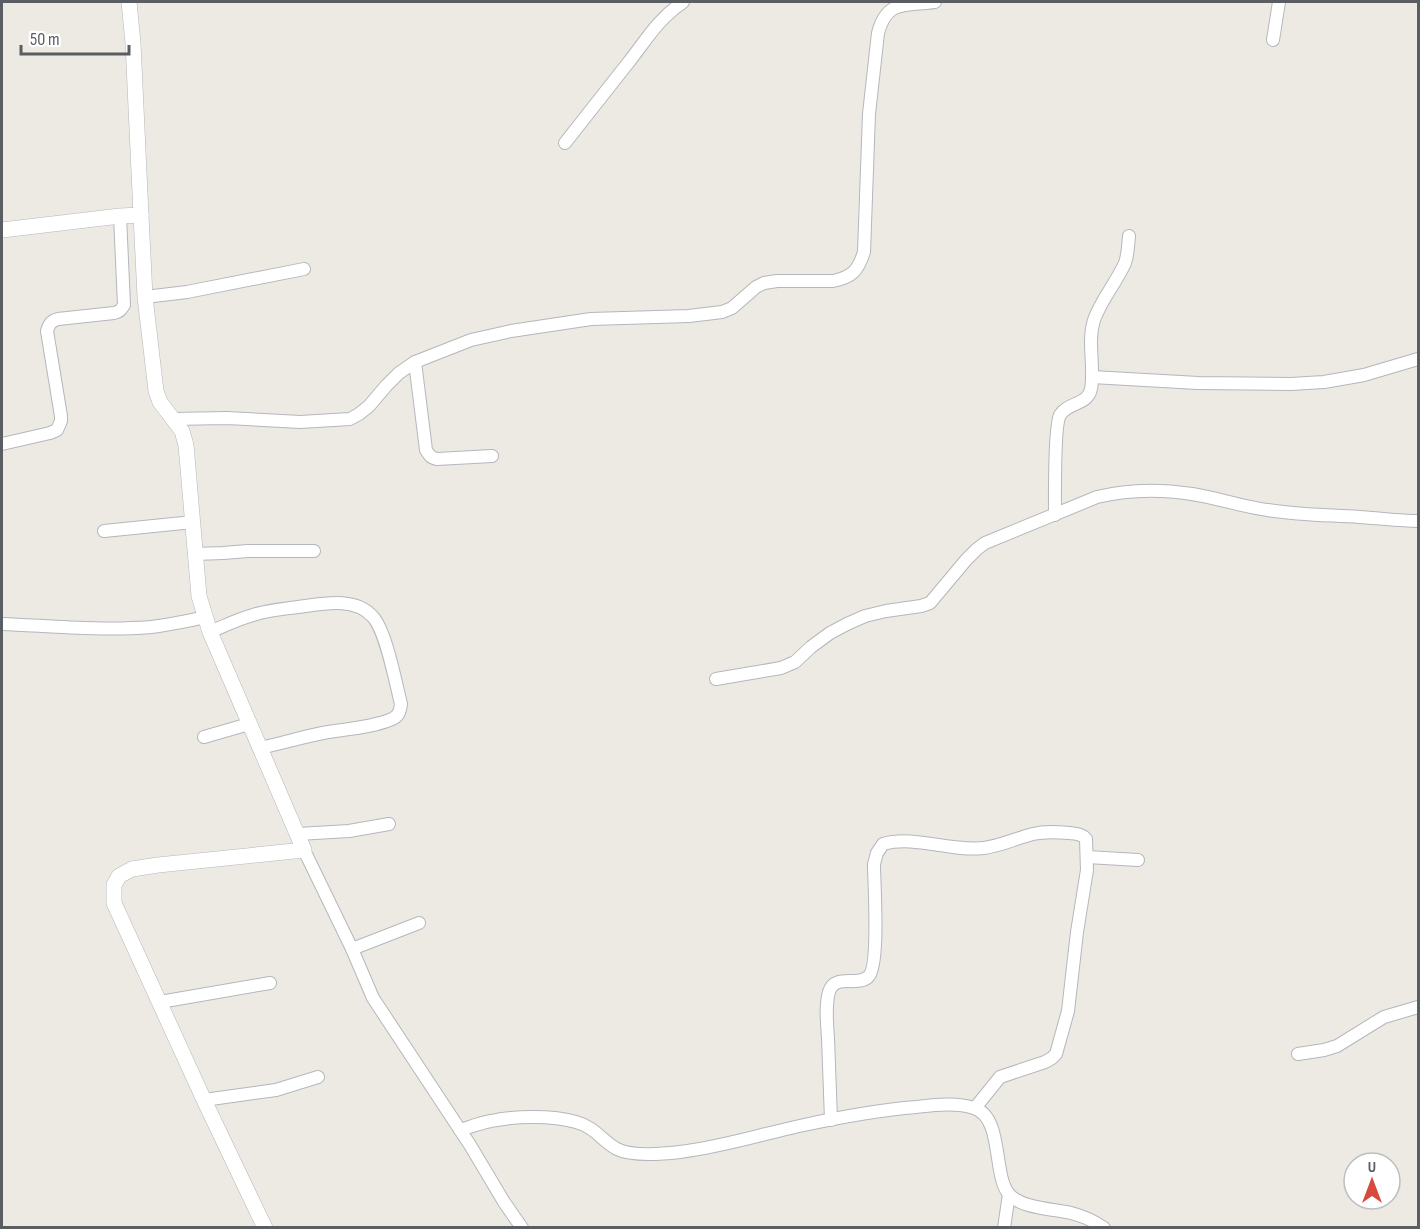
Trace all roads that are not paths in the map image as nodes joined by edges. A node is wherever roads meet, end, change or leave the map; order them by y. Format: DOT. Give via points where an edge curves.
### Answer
graph roads {
  1 [pos="129,2"];
  2 [pos="683,2"];
  3 [pos="935,2"];
  4 [pos="1279,2"];
  5 [pos="889,4"];
  6 [pos="1273,40"];
  7 [pos="565,142"];
  8 [pos="141,215"];
  9 [pos="120,216"];
  10 [pos="2,230"];
  11 [pos="1129,236"];
  12 [pos="304,269"];
  13 [pos="145,297"];
  14 [pos="1419,358"];
  15 [pos="416,362"];
  16 [pos="1092,377"];
  17 [pos="173,419"];
  18 [pos="2,444"];
  19 [pos="492,456"];
  20 [pos="1055,515"];
  21 [pos="1419,521"];
  22 [pos="193,522"];
  23 [pos="104,531"];
  24 [pos="314,551"];
  25 [pos="195,554"];
  26 [pos="2,624"];
  27 [pos="208,625"];
  28 [pos="716,680"];
  29 [pos="249,724"];
  30 [pos="204,737"];
  31 [pos="260,748"];
  32 [pos="389,824"];
  33 [pos="298,834"];
  34 [pos="304,850"];
  35 [pos="1087,857"];
  36 [pos="1138,860"];
  37 [pos="419,923"];
  38 [pos="352,949"];
  39 [pos="270,982"];
  40 [pos="160,1002"];
  41 [pos="1419,1007"];
  42 [pos="1298,1054"];
  43 [pos="318,1077"];
  44 [pos="204,1100"];
  45 [pos="975,1108"];
  46 [pos="831,1120"];
  47 [pos="460,1130"];
  48 [pos="1009,1194"];
  49 [pos="265,1227"];
  50 [pos="522,1227"];
  51 [pos="1004,1227"];
  52 [pos="1104,1227"];
  1 -- 8 [label="street"];
  2 -- 7 [label="street" via="651,31"];
  3 -- 5 [label="street"];
  4 -- 6 [label="street"];
  5 -- 15 [label="street" via="878,33 869,114 864,252 855,272 833,281 764,283 722,312 591,319 511,331 471,340"];
  8 -- 9 [label="street"];
  8 -- 13 [label="street"];
  9 -- 10 [label="street"];
  9 -- 18 [label="street" via="123,308 114,313 52,321 47,331 60,425 50,433"];
  11 -- 16 [label="street" via="1125,261 1094,320"];
  12 -- 13 [label="street"];
  13 -- 17 [label="street" via="156,391"];
  14 -- 16 [label="street" via="1364,375 1324,382 1241,384"];
  15 -- 17 [label="street" via="350,419 300,423"];
  15 -- 19 [label="street" via="428,454 437,459"];
  16 -- 20 [label="street" via="1086,398 1059,416"];
  17 -- 22 [label="street" via="186,445"];
  20 -- 21 [label="street" via="1097,497 1150,490 1302,515"];
  20 -- 28 [label="street" via="985,543 930,603 865,616 830,633 795,662 781,668"];
  22 -- 23 [label="street"];
  22 -- 25 [label="street"];
  24 -- 25 [label="street"];
  25 -- 27 [label="street" via="199,596"];
  26 -- 27 [label="street" via="79,628"];
  27 -- 29 [label="street"];
  27 -- 31 [label="street" via="261,612 340,603 364,610 378,625 401,704 396,717"];
  29 -- 30 [label="street"];
  29 -- 31 [label="street"];
  31 -- 33 [label="street"];
  32 -- 33 [label="street"];
  33 -- 34 [label="street"];
  34 -- 38 [label="street"];
  34 -- 40 [label="street" via="158,865 132,869 119,876 114,885 114,903"];
  35 -- 36 [label="street"];
  35 -- 45 [label="street" via="1068,1011 1056,1054 1045,1062 1000,1077"];
  35 -- 46 [label="street" via="1086,839 1066,832 1041,833 986,848 902,841 883,844 874,864 874,967 866,979 838,982 829,992"];
  37 -- 38 [label="street"];
  38 -- 47 [label="street" via="373,998"];
  39 -- 40 [label="street"];
  40 -- 44 [label="street"];
  41 -- 42 [label="street" via="1384,1017 1337,1046"];
  43 -- 44 [label="street" via="276,1090"];
  44 -- 49 [label="street"];
  45 -- 46 [label="street" via="937,1105"];
  45 -- 48 [label="street" via="988,1120"];
  46 -- 47 [label="street" via="724,1145 652,1154 619,1150 599,1133 564,1120 515,1118"];
  47 -- 50 [label="street"];
  48 -- 51 [label="street"];
  48 -- 52 [label="street" via="1015,1200 1073,1213"];
}
